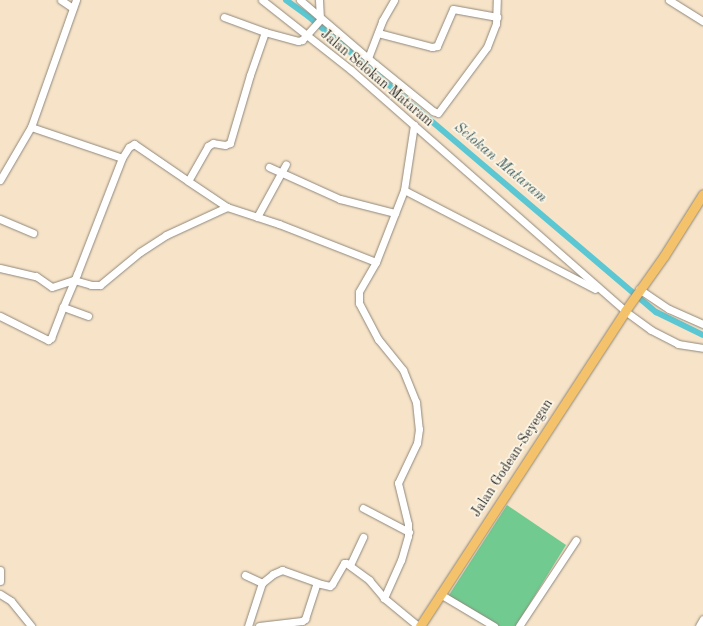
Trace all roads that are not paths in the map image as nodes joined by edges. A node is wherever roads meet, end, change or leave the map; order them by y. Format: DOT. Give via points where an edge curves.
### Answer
graph roads {
  1 [pos="61,0"];
  2 [pos="76,0"];
  3 [pos="262,0"];
  4 [pos="300,0"];
  5 [pos="319,0"];
  6 [pos="394,0"];
  7 [pos="497,0"];
  8 [pos="669,0"];
  9 [pos="73,8"];
  10 [pos="224,17"];
  11 [pos="497,17"];
  12 [pos="320,18"];
  13 [pos="703,21"];
  14 [pos="265,32"];
  15 [pos="378,33"];
  16 [pos="306,36"];
  17 [pos="368,58"];
  18 [pos="414,125"];
  19 [pos="31,127"];
  20 [pos="122,158"];
  21 [pos="286,164"];
  22 [pos="276,171"];
  23 [pos="0,180"];
  24 [pos="188,181"];
  25 [pos="404,190"];
  26 [pos="703,194"];
  27 [pos="227,207"];
  28 [pos="395,213"];
  29 [pos="257,217"];
  30 [pos="0,220"];
  31 [pos="33,233"];
  32 [pos="376,262"];
  33 [pos="0,268"];
  34 [pos="74,280"];
  35 [pos="638,291"];
  36 [pos="606,295"];
  37 [pos="62,307"];
  38 [pos="626,308"];
  39 [pos="0,316"];
  40 [pos="88,316"];
  41 [pos="703,324"];
  42 [pos="703,348"];
  43 [pos="363,508"];
  44 [pos="409,532"];
  45 [pos="363,537"];
  46 [pos="576,540"];
  47 [pos="350,565"];
  48 [pos="0,570"];
  49 [pos="245,575"];
  50 [pos="0,581"];
  51 [pos="317,582"];
  52 [pos="262,583"];
  53 [pos="0,594"];
  54 [pos="440,594"];
  55 [pos="384,598"];
  56 [pos="703,619"];
  57 [pos="31,626"];
  58 [pos="248,626"];
  59 [pos="259,626"];
  60 [pos="419,626"];
  61 [pos="494,626"];
  62 [pos="519,626"];
  63 [pos="698,626"];
  1 -- 9 [label="street"];
  2 -- 9 [label="street"];
  3 -- 16 [label="street, Jalan Selokan Mataram"];
  4 -- 12 [label="street"];
  5 -- 12 [label="street"];
  6 -- 15 [label="street"];
  7 -- 11 [label="street"];
  8 -- 13 [label="street"];
  9 -- 19 [label="street"];
  10 -- 14 [label="street"];
  11 -- 15 [label="street" via="453,9 437,46 432,47"];
  11 -- 17 [label="street" via="487,47 438,113 433,112"];
  12 -- 16 [label="street"];
  12 -- 17 [label="street"];
  14 -- 16 [label="street" via="298,41"];
  14 -- 24 [label="street" via="230,143 225,146 213,143 208,146"];
  15 -- 17 [label="street"];
  16 -- 18 [label="street, Jalan Selokan Mataram" via="351,70"];
  18 -- 25 [label="street"];
  18 -- 36 [label="street, Jalan Selokan Mataram"];
  19 -- 20 [label="street"];
  19 -- 23 [label="street"];
  20 -- 24 [label="street" via="134,144"];
  20 -- 34 [label="street"];
  21 -- 22 [label="street"];
  22 -- 28 [label="street" via="340,199"];
  22 -- 29 [label="street"];
  24 -- 27 [label="street"];
  25 -- 28 [label="street"];
  25 -- 36 [label="street"];
  26 -- 35 [label="main road, Jalan Godean-Seyegan" via="664,256"];
  27 -- 29 [label="street"];
  27 -- 34 [label="street" via="166,235 140,252 100,285 91,286"];
  28 -- 32 [label="street"];
  29 -- 32 [label="street"];
  30 -- 31 [label="street"];
  32 -- 44 [label="street" via="359,292 358,303 378,339 404,370 416,402 417,443 398,483"];
  33 -- 34 [label="street" via="36,276 52,287"];
  34 -- 37 [label="street"];
  35 -- 38 [label="main road, Jalan Godean-Seyegan"];
  35 -- 41 [label="street"];
  36 -- 38 [label="street, Jalan Selokan Mataram"];
  37 -- 39 [label="street" via="50,340"];
  37 -- 40 [label="street"];
  38 -- 42 [label="street, Jalan Selokan Mataram" via="651,330 678,344"];
  38 -- 54 [label="main road, Jalan Godean-Seyegan"];
  43 -- 44 [label="street"];
  44 -- 55 [label="street" via="401,560"];
  45 -- 47 [label="street"];
  46 -- 62 [label="street"];
  47 -- 51 [label="street" via="344,563 332,584 327,586"];
  47 -- 55 [label="street" via="369,580"];
  48 -- 50 [label="street"];
  49 -- 52 [label="street"];
  51 -- 52 [label="street" via="282,570"];
  51 -- 59 [label="street" via="305,619"];
  52 -- 58 [label="street"];
  53 -- 57 [label="street" via="11,601"];
  54 -- 60 [label="main road, Jalan Godean-Seyegan"];
  54 -- 61 [label="street"];
  55 -- 60 [label="street"];
  56 -- 63 [label="street"];
}
